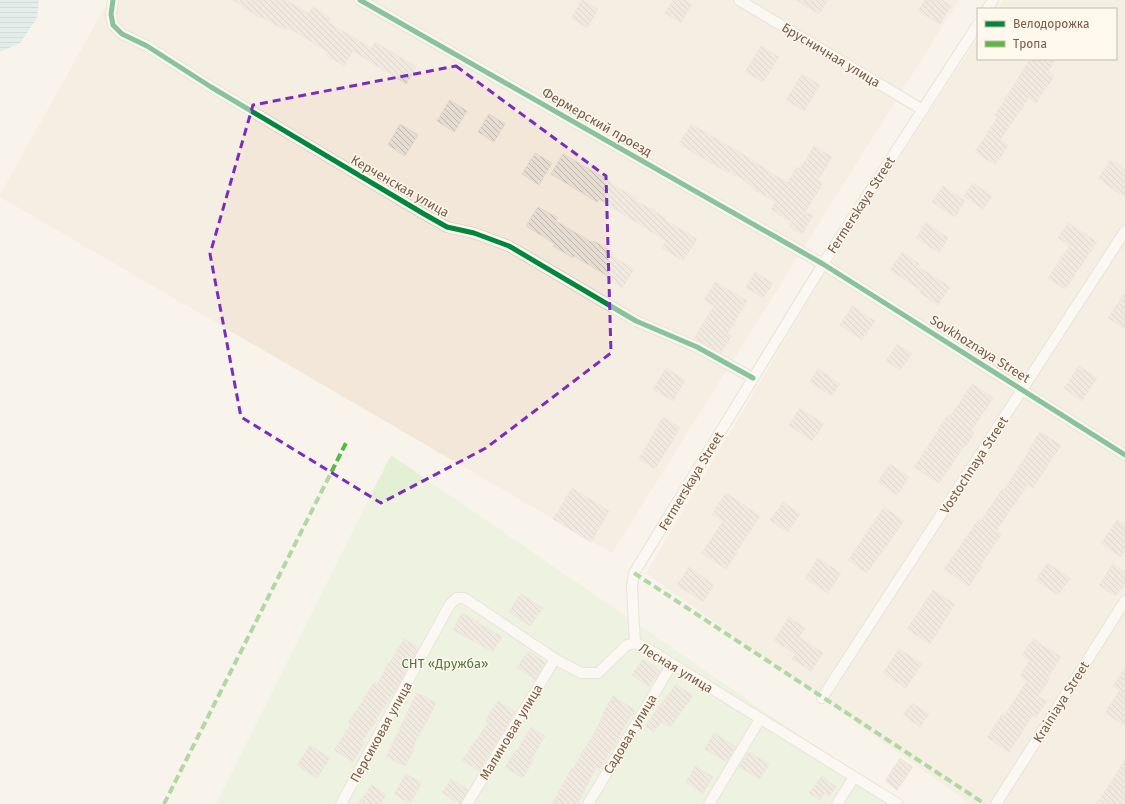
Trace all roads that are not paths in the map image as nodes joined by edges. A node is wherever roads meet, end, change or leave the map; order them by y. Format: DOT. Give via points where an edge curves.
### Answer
graph roads {
  1 [pos="113,0"];
  2 [pos="360,0"];
  3 [pos="740,0"];
  4 [pos="977,26"];
  5 [pos="923,110"];
  6 [pos="1125,231"];
  7 [pos="823,264"];
  8 [pos="753,378"];
  9 [pos="1023,389"];
  10 [pos="1125,455"];
  11 [pos="457,598"];
  12 [pos="1125,601"];
  13 [pos="635,643"];
  14 [pos="555,659"];
  15 [pos="672,664"];
  16 [pos="822,698"];
  17 [pos="760,719"];
  18 [pos="854,777"];
  19 [pos="341,804"];
  20 [pos="467,804"];
  21 [pos="588,804"];
  22 [pos="709,804"];
  23 [pos="837,804"];
  24 [pos="898,804"];
  25 [pos="996,804"];
  1 -- 8 [label="street, Керченская улица" via="112,20 122,34 147,46 424,214 447,227 474,233 509,246 636,320 697,347"];
  2 -- 7 [label="street, Фермерский проезд"];
  3 -- 5 [label="street, Брусничная улица"];
  4 -- 5 [label="street, Fermerskaya Street"];
  5 -- 7 [label="street, Fermerskaya Street"];
  6 -- 9 [label="street, Vostochnaya Street"];
  7 -- 8 [label="street, Fermerskaya Street"];
  7 -- 9 [label="street, Sovkhoznaya Street"];
  8 -- 13 [label="street, Fermerskaya Street" via="634,573 632,587"];
  9 -- 10 [label="street, Sovkhoznaya Street"];
  9 -- 16 [label="street, Vostochnaya Street"];
  11 -- 14 [label="street, Лесная улица" via="464,598"];
  11 -- 19 [label="street, Персиковая улица" via="450,604"];
  12 -- 25 [label="street, Krainiaya Street"];
  13 -- 14 [label="street, Лесная улица" via="627,645 598,673 581,673"];
  13 -- 15 [label="street, Лесная улица"];
  14 -- 20 [label="street, Малиновая улица"];
  15 -- 17 [label="street, Лесная улица"];
  15 -- 21 [label="street, Садовая улица"];
  17 -- 18 [label="street, Лесная улица"];
  17 -- 22 [label="street"];
  18 -- 23 [label="street"];
  18 -- 24 [label="street, Лесная улица"];
}
